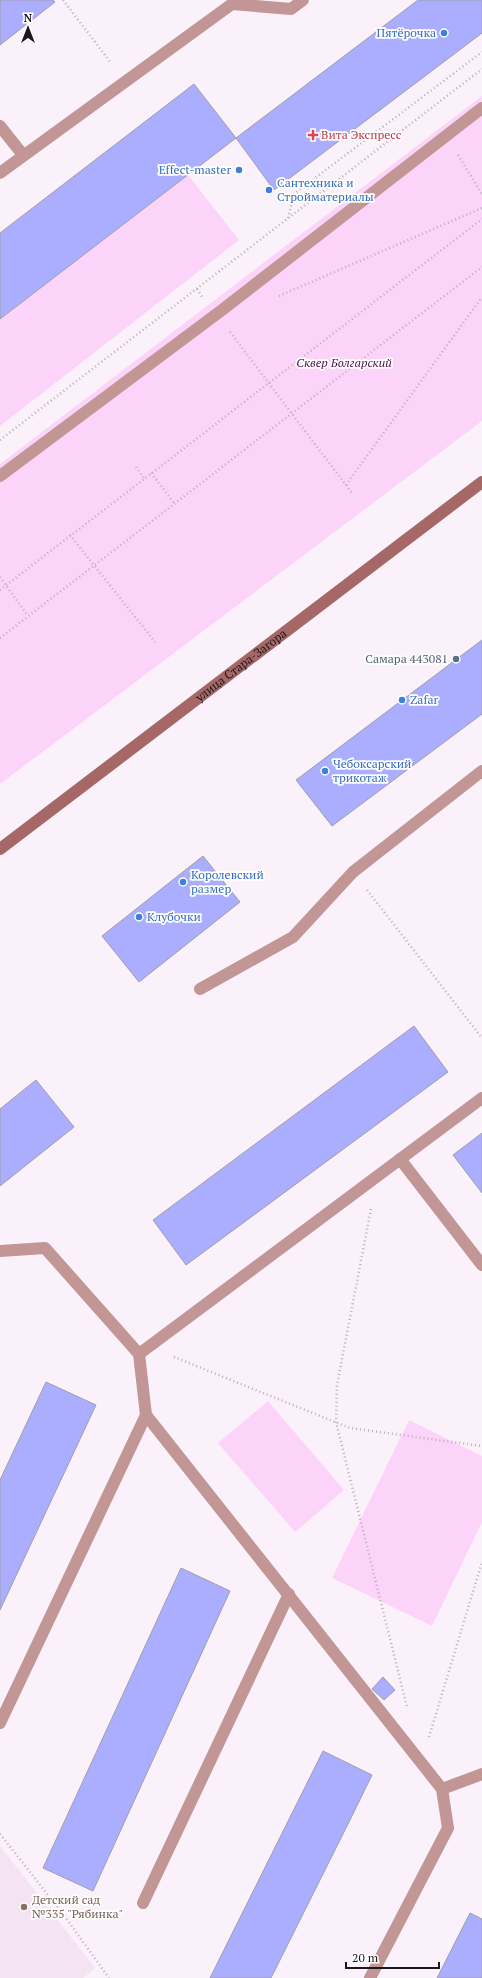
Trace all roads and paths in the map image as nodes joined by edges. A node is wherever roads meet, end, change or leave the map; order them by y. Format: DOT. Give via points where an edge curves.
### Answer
graph roads {
  1 [pos="63,0"];
  2 [pos="303,0"];
  3 [pos="232,2"];
  4 [pos="482,52"];
  5 [pos="482,69"];
  6 [pos="125,81"];
  7 [pos="482,108"];
  8 [pos="0,126"];
  9 [pos="23,156"];
  10 [pos="0,173"];
  11 [pos="482,208"];
  12 [pos="288,219"];
  13 [pos="482,219"];
  14 [pos="482,267"];
  15 [pos="482,297"];
  16 [pos="272,299"];
  17 [pos="226,327"];
  18 [pos="268,382"];
  19 [pos="292,413"];
  20 [pos="0,440"];
  21 [pos="136,467"];
  22 [pos="151,473"];
  23 [pos="0,476"];
  24 [pos="144,478"];
  25 [pos="482,482"];
  26 [pos="346,485"];
  27 [pos="352,493"];
  28 [pos="174,503"];
  29 [pos="70,535"];
  30 [pos="94,565"];
  31 [pos="0,577"];
  32 [pos="6,585"];
  33 [pos="0,590"];
  34 [pos="28,616"];
  35 [pos="0,638"];
  36 [pos="155,642"];
  37 [pos="482,771"];
  38 [pos="0,849"];
  39 [pos="353,872"];
  40 [pos="200,989"];
  41 [pos="482,1038"];
  42 [pos="482,1098"];
  43 [pos="400,1159"];
  44 [pos="378,1176"];
  45 [pos="0,1251"];
  46 [pos="482,1265"];
  47 [pos="149,1347"];
  48 [pos="139,1354"];
  49 [pos="146,1415"];
  50 [pos="336,1422"];
  51 [pos="482,1446"];
  52 [pos="482,1562"];
  53 [pos="289,1594"];
  54 [pos="408,1708"];
  55 [pos="0,1723"];
  56 [pos="421,1762"];
  57 [pos="482,1774"];
  58 [pos="442,1789"];
  59 [pos="0,1834"];
  60 [pos="143,1903"];
  61 [pos="109,1978"];
  62 [pos="370,1978"];
  1 -- 6 [label="path"];
  2 -- 3 [label="lane" via="292,8"];
  3 -- 6 [label="lane"];
  4 -- 12 [label="path" via="294,194"];
  5 -- 12 [label="path"];
  6 -- 9 [label="lane"];
  7 -- 23 [label="lane" via="222,310"];
  8 -- 9 [label="lane"];
  9 -- 10 [label="lane"];
  11 -- 16 [label="path"];
  12 -- 20 [label="path"];
  13 -- 18 [label="path"];
  14 -- 19 [label="path"];
  15 -- 26 [label="path"];
  17 -- 18 [label="path"];
  18 -- 19 [label="path"];
  18 -- 22 [label="path"];
  19 -- 26 [label="path"];
  19 -- 28 [label="path"];
  21 -- 24 [label="path"];
  22 -- 24 [label="path"];
  22 -- 28 [label="path"];
  24 -- 29 [label="path"];
  25 -- 38 [label="main road, улица Стара-Загора"];
  26 -- 27 [label="path"];
  28 -- 30 [label="path"];
  29 -- 30 [label="path"];
  29 -- 32 [label="path"];
  30 -- 34 [label="path"];
  30 -- 36 [label="path"];
  31 -- 32 [label="path"];
  32 -- 33 [label="path"];
  32 -- 34 [label="path"];
  34 -- 35 [label="path"];
  37 -- 39 [label="lane"];
  39 -- 40 [label="lane" via="293,937"];
  39 -- 41 [label="path"];
  42 -- 43 [label="lane"];
  43 -- 44 [label="lane"];
  43 -- 46 [label="lane"];
  44 -- 47 [label="lane"];
  44 -- 50 [label="path" via="337,1385"];
  45 -- 48 [label="lane" via="45,1248"];
  47 -- 48 [label="lane"];
  47 -- 50 [label="path"];
  48 -- 49 [label="lane"];
  49 -- 53 [label="lane"];
  49 -- 55 [label="lane"];
  50 -- 51 [label="path" via="350,1428"];
  50 -- 54 [label="path"];
  52 -- 56 [label="path"];
  53 -- 56 [label="lane"];
  53 -- 60 [label="lane"];
  56 -- 58 [label="lane"];
  57 -- 58 [label="lane"];
  58 -- 62 [label="lane" via="448,1828"];
  59 -- 61 [label="path"];
}
